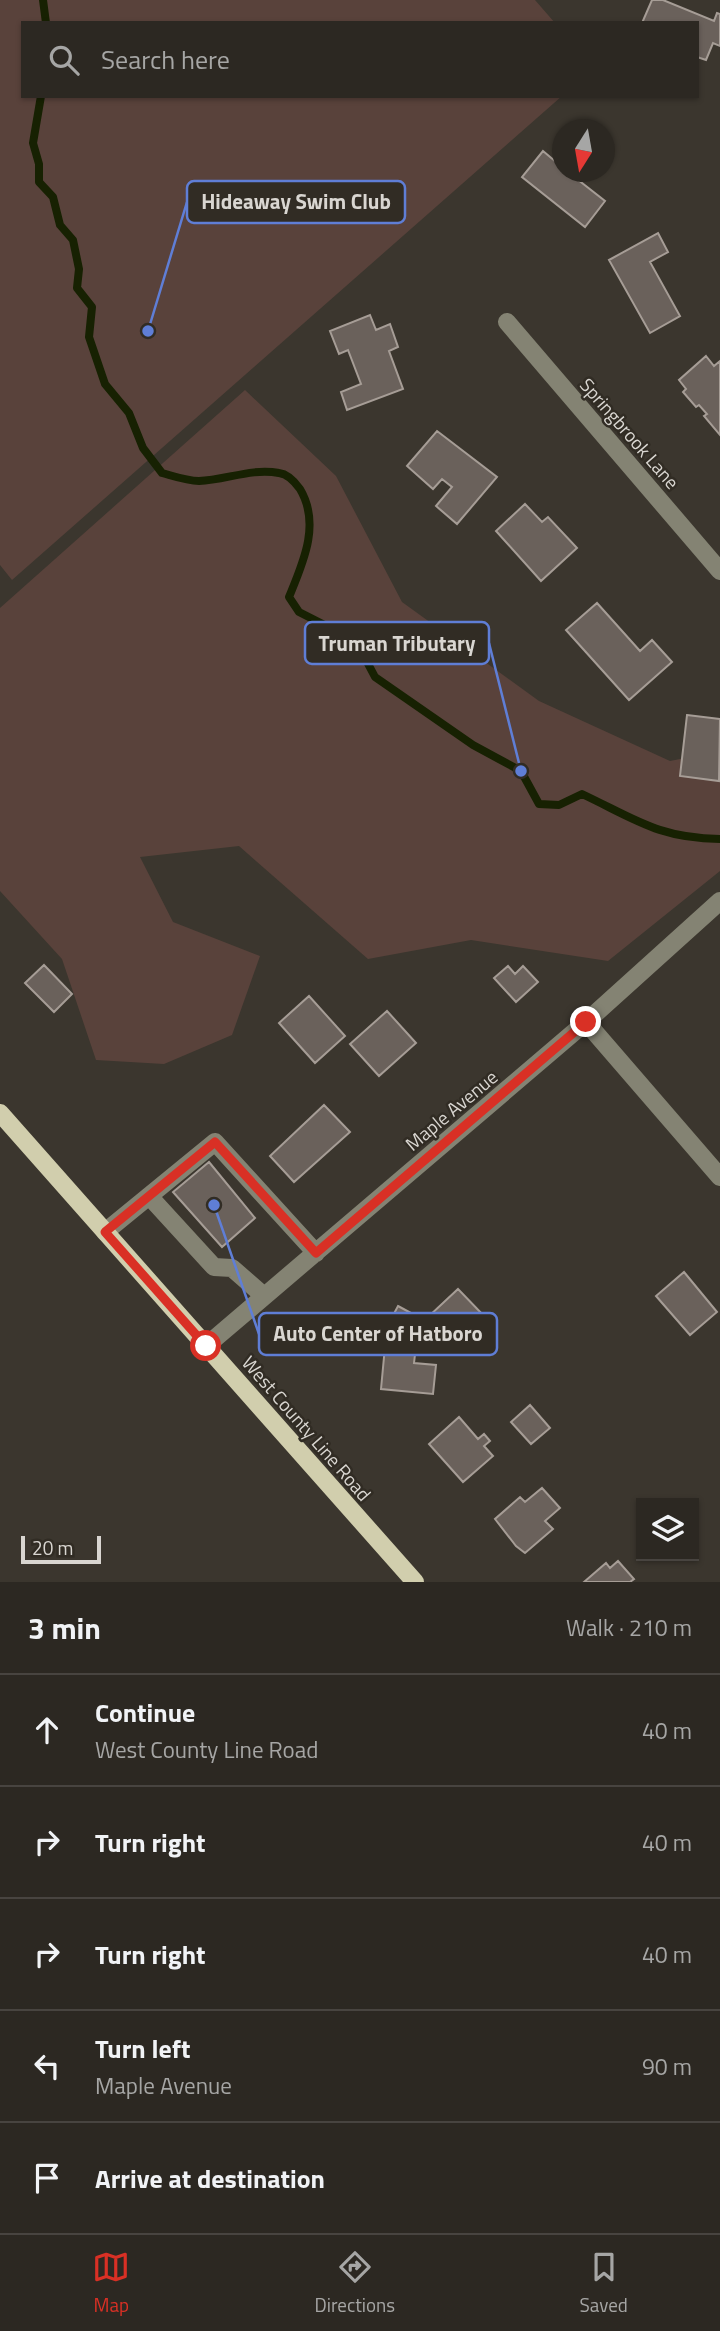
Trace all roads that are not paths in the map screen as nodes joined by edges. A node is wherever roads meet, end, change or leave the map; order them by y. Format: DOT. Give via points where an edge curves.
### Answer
graph roads {
  1 [pos="507,322"];
  2 [pos="720,570"];
  3 [pos="720,901"];
  4 [pos="586,1022"];
  5 [pos="0,1113"];
  6 [pos="720,1177"];
  7 [pos="149,1196"];
  8 [pos="105,1232"];
  9 [pos="316,1253"];
  10 [pos="264,1296"];
  11 [pos="206,1346"];
  12 [pos="415,1582"];
  1 -- 2 [label="street, Springbrook Lane"];
  3 -- 4 [label="street, Maple Avenue"];
  4 -- 6 [label="street"];
  4 -- 9 [label="street, Maple Avenue"];
  5 -- 8 [label="main road, West County Line Road"];
  7 -- 8 [label="street"];
  7 -- 9 [label="street" via="215,1142"];
  7 -- 10 [label="street" via="214,1267 232,1268"];
  8 -- 11 [label="main road, West County Line Road"];
  9 -- 10 [label="street, Maple Avenue"];
  10 -- 11 [label="street, Maple Avenue"];
  11 -- 12 [label="main road, West County Line Road"];
}
